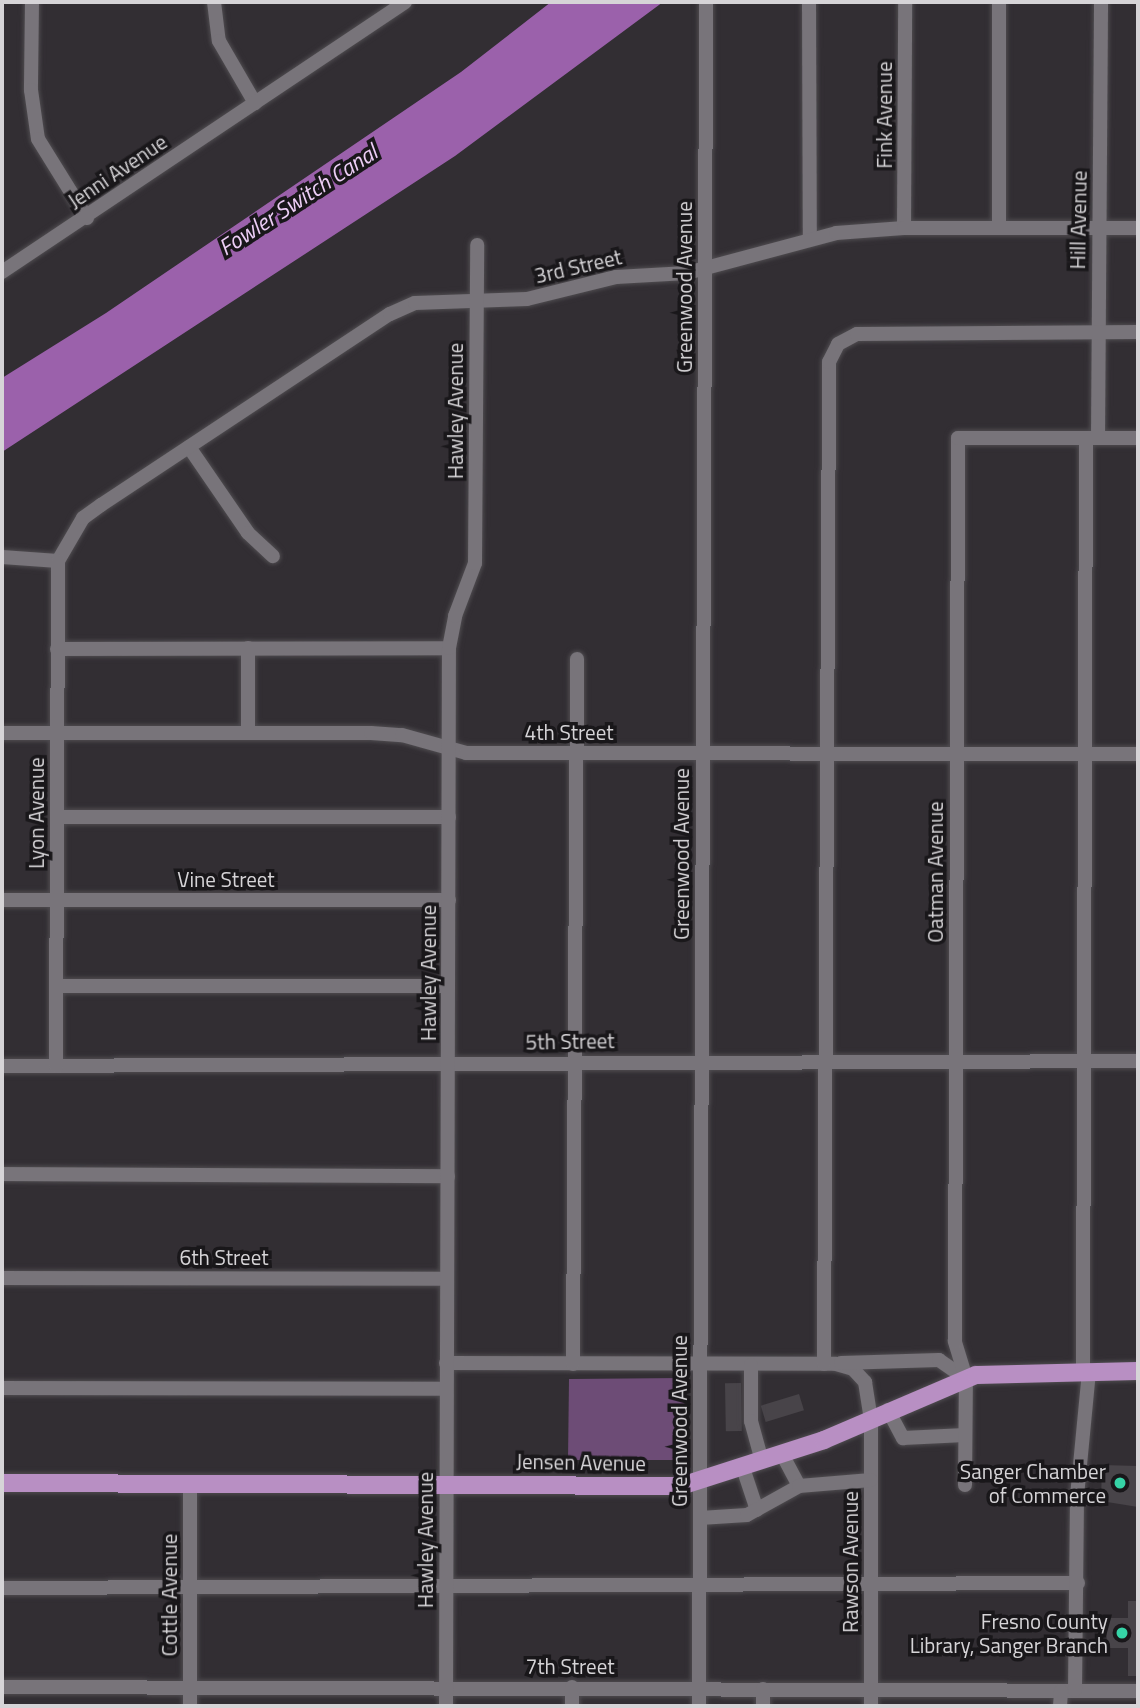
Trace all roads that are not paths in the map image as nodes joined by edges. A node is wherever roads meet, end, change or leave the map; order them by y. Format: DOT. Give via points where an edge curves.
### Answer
graph roads {
  1 [pos="32,2"];
  2 [pos="214,2"];
  3 [pos="405,2"];
  4 [pos="706,2"];
  5 [pos="809,2"];
  6 [pos="905,2"];
  7 [pos="999,2"];
  8 [pos="1101,2"];
  9 [pos="255,103"];
  10 [pos="87,218"];
  11 [pos="904,228"];
  12 [pos="999,228"];
  13 [pos="1098,228"];
  14 [pos="1138,228"];
  15 [pos="810,239"];
  16 [pos="477,245"];
  17 [pos="705,269"];
  18 [pos="2,272"];
  19 [pos="476,301"];
  20 [pos="1098,332"];
  21 [pos="1138,332"];
  22 [pos="1092,438"];
  23 [pos="1138,438"];
  24 [pos="189,447"];
  25 [pos="273,556"];
  26 [pos="2,557"];
  27 [pos="58,561"];
  28 [pos="248,648"];
  29 [pos="449,648"];
  30 [pos="57,649"];
  31 [pos="577,660"];
  32 [pos="248,731"];
  33 [pos="2,733"];
  34 [pos="57,733"];
  35 [pos="450,750"];
  36 [pos="577,754"];
  37 [pos="702,754"];
  38 [pos="828,754"];
  39 [pos="956,754"];
  40 [pos="1083,754"];
  41 [pos="1138,754"];
  42 [pos="57,817"];
  43 [pos="449,817"];
  44 [pos="2,900"];
  45 [pos="56,900"];
  46 [pos="449,900"];
  47 [pos="56,986"];
  48 [pos="448,986"];
  49 [pos="955,1060"];
  50 [pos="575,1061"];
  51 [pos="702,1061"];
  52 [pos="826,1061"];
  53 [pos="1080,1061"];
  54 [pos="1138,1061"];
  55 [pos="449,1065"];
  56 [pos="2,1066"];
  57 [pos="55,1066"];
  58 [pos="2,1174"];
  59 [pos="448,1176"];
  60 [pos="2,1278"];
  61 [pos="447,1279"];
  62 [pos="446,1363"];
  63 [pos="573,1364"];
  64 [pos="700,1364"];
  65 [pos="830,1364"];
  66 [pos="751,1365"];
  67 [pos="1086,1371"];
  68 [pos="1138,1371"];
  69 [pos="966,1378"];
  70 [pos="2,1388"];
  71 [pos="446,1389"];
  72 [pos="888,1410"];
  73 [pos="871,1419"];
  74 [pos="965,1435"];
  75 [pos="782,1454"];
  76 [pos="762,1461"];
  77 [pos="743,1468"];
  78 [pos="871,1480"];
  79 [pos="700,1482"];
  80 [pos="2,1483"];
  81 [pos="190,1483"];
  82 [pos="446,1483"];
  83 [pos="965,1485"];
  84 [pos="799,1486"];
  85 [pos="757,1510"];
  86 [pos="700,1518"];
  87 [pos="871,1582"];
  88 [pos="1078,1583"];
  89 [pos="700,1586"];
  90 [pos="2,1588"];
  91 [pos="190,1588"];
  92 [pos="445,1589"];
  93 [pos="2,1687"];
  94 [pos="190,1687"];
  95 [pos="446,1687"];
  96 [pos="572,1687"];
  97 [pos="700,1688"];
  98 [pos="763,1689"];
  99 [pos="871,1690"];
  100 [pos="1068,1690"];
  101 [pos="1138,1691"];
  102 [pos="190,1706"];
  103 [pos="446,1706"];
  104 [pos="572,1706"];
  105 [pos="699,1706"];
  106 [pos="764,1706"];
  107 [pos="871,1706"];
  108 [pos="1060,1706"];
  1 -- 10 [label="street" via="31,90 38,139"];
  2 -- 9 [label="street" via="219,41"];
  3 -- 9 [label="street, Jenni Avenue"];
  4 -- 17 [label="street, Greenwood Avenue"];
  5 -- 15 [label="street"];
  6 -- 11 [label="street, Fink Avenue"];
  7 -- 12 [label="street"];
  8 -- 13 [label="street, Hill Avenue"];
  9 -- 10 [label="street, Jenni Avenue"];
  10 -- 18 [label="street, Jenni Avenue"];
  11 -- 12 [label="street, 3rd Street"];
  11 -- 15 [label="street, 3rd Street"];
  12 -- 13 [label="street, 3rd Street"];
  13 -- 14 [label="street, 3rd Street"];
  13 -- 20 [label="street, Hill Avenue"];
  15 -- 17 [label="street, 3rd Street"];
  16 -- 19 [label="street, Hawley Avenue"];
  17 -- 19 [label="street, 3rd Street" via="616,277 527,299"];
  17 -- 37 [label="street, Greenwood Avenue"];
  19 -- 24 [label="street, 3rd Street" via="415,303 390,314"];
  19 -- 29 [label="street, Hawley Avenue" via="475,555"];
  20 -- 21 [label="street"];
  20 -- 22 [label="street, Hill Avenue"];
  20 -- 38 [label="street" via="857,334 833,352 827,398"];
  22 -- 23 [label="street, Oatman Avenue"];
  22 -- 39 [label="street, Oatman Avenue" via="958,438"];
  22 -- 40 [label="street, Hill Avenue"];
  24 -- 25 [label="street" via="248,533"];
  24 -- 27 [label="street, 3rd Street" via="83,518"];
  26 -- 27 [label="street"];
  27 -- 30 [label="street, Lyon Avenue"];
  28 -- 29 [label="street"];
  28 -- 30 [label="street"];
  28 -- 32 [label="street"];
  29 -- 35 [label="street, Hawley Avenue"];
  30 -- 34 [label="street, Lyon Avenue"];
  31 -- 36 [label="street"];
  32 -- 34 [label="street, 4th Street"];
  32 -- 35 [label="street, 4th Street" via="402,735"];
  33 -- 34 [label="street, 4th Street"];
  34 -- 42 [label="street, Lyon Avenue"];
  35 -- 36 [label="street, 4th Street"];
  35 -- 43 [label="street, Hawley Avenue"];
  36 -- 37 [label="street, 4th Street"];
  36 -- 50 [label="street"];
  37 -- 38 [label="street, 4th Street"];
  37 -- 51 [label="street, Greenwood Avenue"];
  38 -- 39 [label="street, 4th Street"];
  38 -- 52 [label="street"];
  39 -- 40 [label="street, 4th Street"];
  39 -- 49 [label="street, Oatman Avenue"];
  40 -- 41 [label="street, 4th Street"];
  40 -- 53 [label="street, Hill Avenue"];
  42 -- 43 [label="street"];
  42 -- 45 [label="street, Lyon Avenue"];
  43 -- 46 [label="street, Hawley Avenue"];
  44 -- 45 [label="street, Vine Street"];
  45 -- 46 [label="street, Vine Street"];
  45 -- 47 [label="street, Lyon Avenue"];
  46 -- 48 [label="street, Hawley Avenue"];
  47 -- 48 [label="street"];
  47 -- 57 [label="street, Lyon Avenue"];
  48 -- 55 [label="street, Hawley Avenue"];
  49 -- 52 [label="street, 5th Street"];
  49 -- 53 [label="street, 5th Street"];
  49 -- 69 [label="street, Oatman Avenue" via="955,1341"];
  50 -- 51 [label="street, 5th Street"];
  50 -- 55 [label="street, 5th Street"];
  50 -- 63 [label="street"];
  51 -- 52 [label="street, 5th Street"];
  51 -- 64 [label="street, Greenwood Avenue"];
  52 -- 65 [label="street"];
  53 -- 54 [label="street, 5th Street"];
  53 -- 67 [label="street, Hill Avenue"];
  55 -- 57 [label="street, 5th Street"];
  55 -- 59 [label="street, Hawley Avenue"];
  56 -- 57 [label="street, 5th Street"];
  58 -- 59 [label="street"];
  59 -- 61 [label="street, Hawley Avenue"];
  60 -- 61 [label="street, 6th Street"];
  61 -- 62 [label="street, Hawley Avenue"];
  62 -- 63 [label="street"];
  62 -- 71 [label="street, Hawley Avenue"];
  63 -- 64 [label="street"];
  64 -- 66 [label="street"];
  64 -- 79 [label="street, Greenwood Avenue"];
  65 -- 66 [label="street"];
  65 -- 69 [label="street" via="939,1360"];
  65 -- 73 [label="street" via="853,1369 865,1382"];
  66 -- 76 [label="street" via="751,1421"];
  67 -- 68 [label="main road, Jensen Avenue"];
  67 -- 69 [label="main road, Jensen Avenue" via="1002,1371"];
  67 -- 88 [label="street, Hill Avenue" via="1077,1496"];
  69 -- 72 [label="main road, Jensen Avenue"];
  69 -- 74 [label="street, Oatman Avenue"];
  70 -- 71 [label="street"];
  71 -- 82 [label="street, Hawley Avenue"];
  72 -- 73 [label="main road, Jensen Avenue"];
  72 -- 74 [label="street" via="903,1438"];
  73 -- 75 [label="main road, Jensen Avenue"];
  73 -- 78 [label="street, Rawson Avenue"];
  74 -- 83 [label="street, Oatman Avenue"];
  75 -- 76 [label="main road, Jensen Avenue"];
  75 -- 84 [label="street"];
  76 -- 77 [label="main road, Jensen Avenue"];
  77 -- 79 [label="main road, Jensen Avenue"];
  77 -- 85 [label="street"];
  78 -- 84 [label="street"];
  78 -- 87 [label="street, Rawson Avenue"];
  79 -- 82 [label="main road, Jensen Avenue" via="669,1486"];
  79 -- 86 [label="street, Greenwood Avenue"];
  80 -- 81 [label="main road, Jensen Avenue"];
  81 -- 82 [label="main road, Jensen Avenue"];
  81 -- 91 [label="street, Cottle Avenue"];
  82 -- 92 [label="street, Hawley Avenue"];
  84 -- 85 [label="street"];
  85 -- 86 [label="street"];
  86 -- 89 [label="street, Greenwood Avenue"];
  87 -- 88 [label="street"];
  87 -- 89 [label="street"];
  87 -- 99 [label="street, Rawson Avenue"];
  88 -- 100 [label="street, Hill Avenue"];
  89 -- 92 [label="street"];
  89 -- 97 [label="street, Greenwood Avenue"];
  90 -- 91 [label="street"];
  91 -- 92 [label="street"];
  91 -- 94 [label="street, Cottle Avenue"];
  92 -- 95 [label="street, Hawley Avenue"];
  93 -- 94 [label="street, 7th Street"];
  94 -- 95 [label="street, 7th Street"];
  94 -- 102 [label="street, Cottle Avenue"];
  95 -- 96 [label="street, 7th Street"];
  95 -- 103 [label="street, Hawley Avenue"];
  96 -- 97 [label="street, 7th Street"];
  96 -- 104 [label="street"];
  97 -- 98 [label="street, 7th Street"];
  97 -- 105 [label="street, Greenwood Avenue"];
  98 -- 99 [label="street, 7th Street"];
  98 -- 106 [label="street"];
  99 -- 100 [label="street, 7th Street"];
  99 -- 107 [label="street, Rawson Avenue"];
  100 -- 101 [label="street, 7th Street"];
  100 -- 108 [label="street, Hill Avenue"];
}
